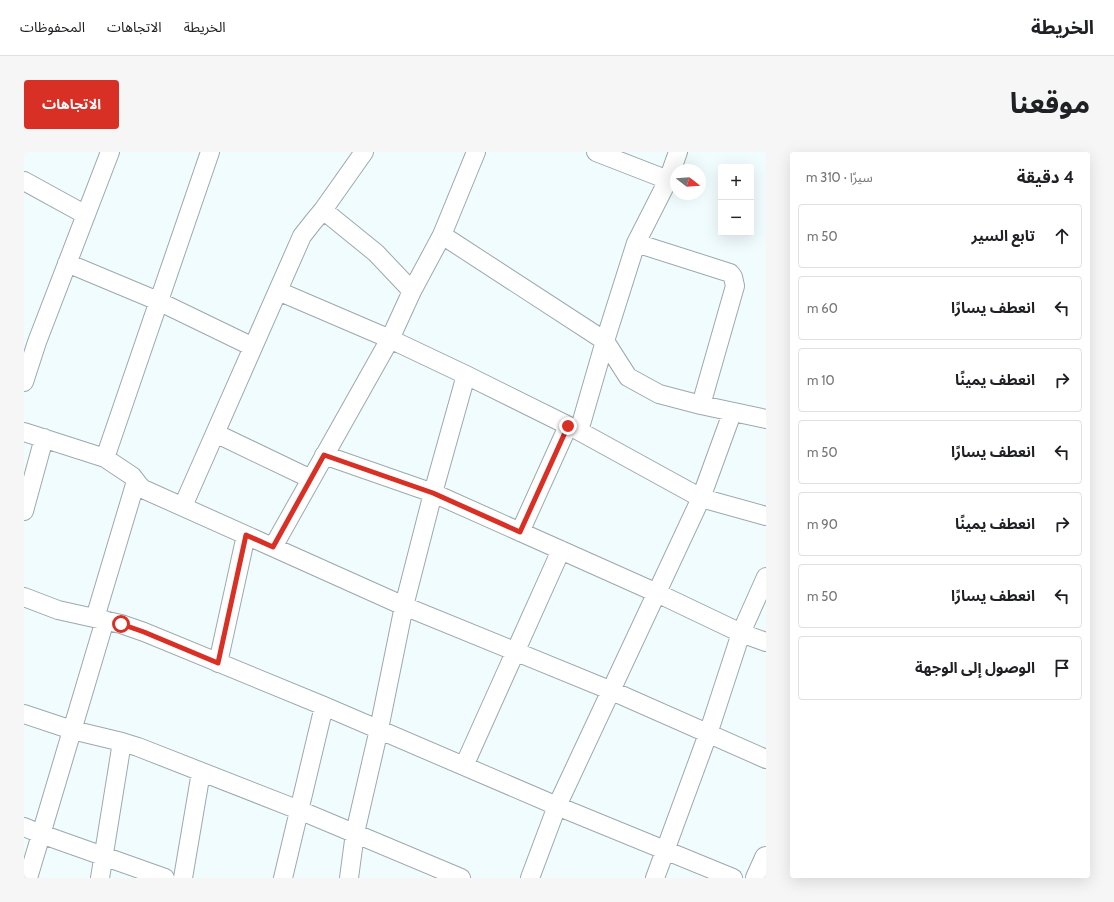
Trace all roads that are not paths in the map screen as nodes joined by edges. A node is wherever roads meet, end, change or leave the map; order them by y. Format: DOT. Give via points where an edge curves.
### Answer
graph roads {
  1 [pos="110,152"];
  2 [pos="210,152"];
  3 [pos="364,152"];
  4 [pos="476,152"];
  5 [pos="596,152"];
  6 [pos="678,152"];
  7 [pos="668,180"];
  8 [pos="24,181"];
  9 [pos="323,210"];
  10 [pos="86,215"];
  11 [pos="442,235"];
  12 [pos="636,243"];
  13 [pos="67,263"];
  14 [pos="412,290"];
  15 [pos="278,291"];
  16 [pos="158,301"];
  17 [pos="31,339"];
  18 [pos="390,339"];
  19 [pos="605,341"];
  20 [pos="253,347"];
  21 [pos="466,375"];
  22 [pos="24,382"];
  23 [pos="701,405"];
  24 [pos="732,412"];
  25 [pos="766,419"];
  26 [pos="574,428"];
  27 [pos="24,432"];
  28 [pos="215,433"];
  29 [pos="44,438"];
  30 [pos="324,455"];
  31 [pos="105,458"];
  32 [pos="311,479"];
  33 [pos="136,481"];
  34 [pos="433,493"];
  35 [pos="701,498"];
  36 [pos="183,506"];
  37 [pos="24,511"];
  38 [pos="766,516"];
  39 [pos="520,532"];
  40 [pos="246,535"];
  41 [pos="273,547"];
  42 [pos="561,550"];
  43 [pos="766,577"];
  44 [pos="658,593"];
  45 [pos="24,597"];
  46 [pos="404,606"];
  47 [pos="100,619"];
  48 [pos="741,633"];
  49 [pos="766,642"];
  50 [pos="515,651"];
  51 [pos="218,663"];
  52 [pos="612,691"];
  53 [pos="324,706"];
  54 [pos="24,714"];
  55 [pos="379,729"];
  56 [pos="72,730"];
  57 [pos="708,734"];
  58 [pos="122,742"];
  59 [pos="766,759"];
  60 [pos="464,766"];
  61 [pos="201,772"];
  62 [pos="557,806"];
  63 [pos="299,810"];
  64 [pos="24,827"];
  65 [pos="355,833"];
  66 [pos="41,834"];
  67 [pos="666,850"];
  68 [pos="104,856"];
  69 [pos="766,858"];
  70 [pos="28,878"];
  71 [pos="100,878"];
  72 [pos="165,878"];
  73 [pos="183,878"];
  74 [pos="283,878"];
  75 [pos="349,878"];
  76 [pos="461,878"];
  77 [pos="530,878"];
  78 [pos="655,878"];
  79 [pos="733,878"];
  80 [pos="757,878"];
  1 -- 10 [label="street"];
  2 -- 16 [label="street"];
  3 -- 9 [label="street"];
  4 -- 11 [label="street"];
  5 -- 7 [label="street"];
  6 -- 7 [label="street"];
  7 -- 12 [label="street"];
  8 -- 10 [label="street"];
  9 -- 14 [label="street" via="376,253"];
  9 -- 15 [label="street" via="302,236"];
  10 -- 13 [label="street"];
  11 -- 14 [label="street"];
  11 -- 19 [label="street"];
  12 -- 19 [label="street"];
  12 -- 23 [label="street" via="730,273 733,277 735,286"];
  13 -- 16 [label="street"];
  13 -- 17 [label="street"];
  14 -- 18 [label="street"];
  15 -- 18 [label="street"];
  15 -- 20 [label="street"];
  16 -- 20 [label="street"];
  16 -- 31 [label="street"];
  17 -- 22 [label="street"];
  18 -- 21 [label="street"];
  18 -- 30 [label="street"];
  19 -- 23 [label="street" via="628,377 659,394"];
  19 -- 26 [label="street"];
  20 -- 28 [label="street"];
  21 -- 26 [label="street"];
  21 -- 34 [label="street"];
  23 -- 24 [label="street"];
  24 -- 25 [label="street"];
  24 -- 35 [label="street"];
  26 -- 35 [label="street"];
  26 -- 39 [label="street"];
  27 -- 29 [label="street"];
  28 -- 32 [label="street"];
  28 -- 36 [label="street"];
  29 -- 31 [label="street"];
  29 -- 37 [label="street"];
  30 -- 32 [label="street"];
  30 -- 34 [label="street"];
  31 -- 33 [label="street"];
  32 -- 41 [label="street"];
  33 -- 36 [label="street" via="143,489"];
  33 -- 47 [label="street"];
  34 -- 39 [label="street"];
  34 -- 46 [label="street"];
  35 -- 38 [label="street"];
  35 -- 44 [label="street"];
  36 -- 40 [label="street"];
  39 -- 42 [label="street"];
  40 -- 41 [label="street"];
  40 -- 51 [label="street"];
  41 -- 46 [label="street"];
  42 -- 44 [label="street"];
  42 -- 50 [label="street"];
  43 -- 48 [label="street"];
  44 -- 48 [label="street"];
  44 -- 52 [label="street"];
  45 -- 47 [label="street" via="58,610"];
  46 -- 50 [label="street"];
  46 -- 55 [label="street"];
  47 -- 51 [label="street" via="144,632"];
  47 -- 56 [label="street"];
  48 -- 49 [label="street"];
  48 -- 57 [label="street"];
  50 -- 52 [label="street"];
  50 -- 60 [label="street"];
  51 -- 53 [label="street"];
  52 -- 57 [label="street"];
  52 -- 62 [label="street"];
  53 -- 55 [label="street"];
  53 -- 63 [label="street"];
  54 -- 56 [label="street"];
  55 -- 60 [label="street"];
  55 -- 65 [label="street"];
  56 -- 58 [label="street"];
  56 -- 66 [label="street"];
  57 -- 59 [label="street"];
  57 -- 67 [label="street"];
  58 -- 61 [label="street"];
  58 -- 68 [label="street"];
  60 -- 62 [label="street"];
  61 -- 63 [label="street"];
  61 -- 73 [label="street"];
  62 -- 67 [label="street"];
  62 -- 77 [label="street"];
  63 -- 65 [label="street"];
  63 -- 74 [label="street"];
  64 -- 66 [label="street"];
  65 -- 75 [label="street"];
  65 -- 76 [label="street"];
  66 -- 68 [label="street"];
  66 -- 70 [label="street"];
  67 -- 78 [label="street"];
  67 -- 79 [label="street"];
  68 -- 71 [label="street"];
  68 -- 72 [label="street"];
  69 -- 80 [label="street"];
}
